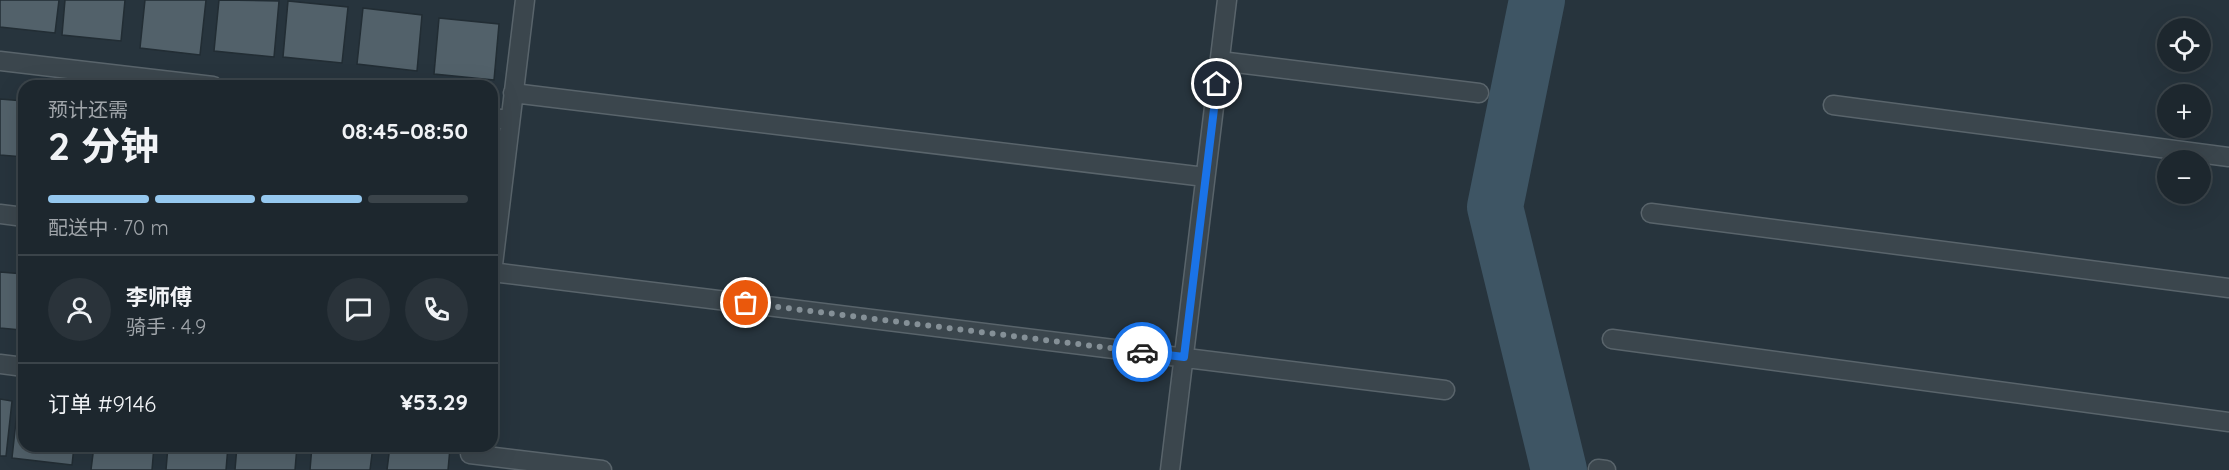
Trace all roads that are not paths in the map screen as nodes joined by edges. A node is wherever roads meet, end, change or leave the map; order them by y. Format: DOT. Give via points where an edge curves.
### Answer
graph roads {
  1 [pos="519,0"];
  2 [pos="524,0"];
  3 [pos="1227,0"];
  4 [pos="0,61"];
  5 [pos="1220,61"];
  6 [pos="162,80"];
  7 [pos="513,93"];
  8 [pos="1479,93"];
  9 [pos="1833,105"];
  10 [pos="501,119"];
  11 [pos="2229,157"];
  12 [pos="498,170"];
  13 [pos="1205,177"];
  14 [pos="1651,213"];
  15 [pos="0,214"];
  16 [pos="18,216"];
  17 [pos="498,273"];
  18 [pos="2229,288"];
  19 [pos="1612,339"];
  20 [pos="1184,357"];
  21 [pos="0,364"];
  22 [pos="18,366"];
  23 [pos="1445,390"];
  24 [pos="2229,422"];
  25 [pos="470,456"];
  26 [pos="602,470"];
  27 [pos="1170,470"];
  1 -- 2 [label="lane"];
  2 -- 7 [label="lane"];
  3 -- 5 [label="lane"];
  4 -- 6 [label="lane"];
  5 -- 8 [label="lane"];
  5 -- 13 [label="lane"];
  7 -- 10 [label="lane"];
  7 -- 13 [label="lane"];
  9 -- 11 [label="lane"];
  10 -- 12 [label="lane"];
  13 -- 20 [label="lane"];
  14 -- 18 [label="lane"];
  15 -- 16 [label="lane"];
  17 -- 20 [label="lane"];
  19 -- 24 [label="lane"];
  20 -- 23 [label="lane"];
  20 -- 27 [label="lane"];
  21 -- 22 [label="lane"];
  25 -- 26 [label="lane"];
}
